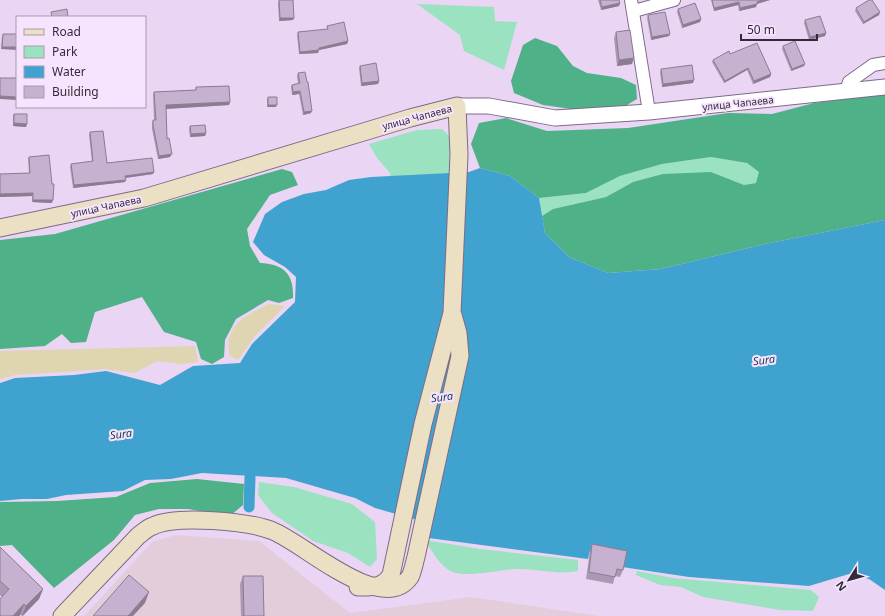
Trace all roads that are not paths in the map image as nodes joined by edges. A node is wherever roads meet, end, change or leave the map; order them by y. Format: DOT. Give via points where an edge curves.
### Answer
graph roads {
  1 [pos="674,0"];
  2 [pos="633,6"];
  3 [pos="885,63"];
  4 [pos="885,87"];
  5 [pos="846,91"];
  6 [pos="457,106"];
  7 [pos="649,112"];
  8 [pos="0,228"];
  9 [pos="452,313"];
  10 [pos="358,587"];
  11 [pos="62,616"];
  1 -- 2 [label="street"];
  2 -- 7 [label="street"];
  3 -- 5 [label="street" via="873,65 849,82"];
  4 -- 5 [label="street, улица Чапаева"];
  5 -- 7 [label="street, улица Чапаева"];
  6 -- 7 [label="street, улица Чапаева" via="489,106 555,118"];
  6 -- 8 [label="main road, улица Чапаева" via="405,119 144,198"];
  6 -- 9 [label="main road" via="459,155"];
  9 -- 10 [label="main road" via="423,424 391,575 387,581 375,587"];
  9 -- 10 [label="main road" via="458,333 460,356 411,576 395,592 375,594"];
  10 -- 11 [label="main road" via="292,542 269,530 216,521 167,522 152,526 138,536"];
}
